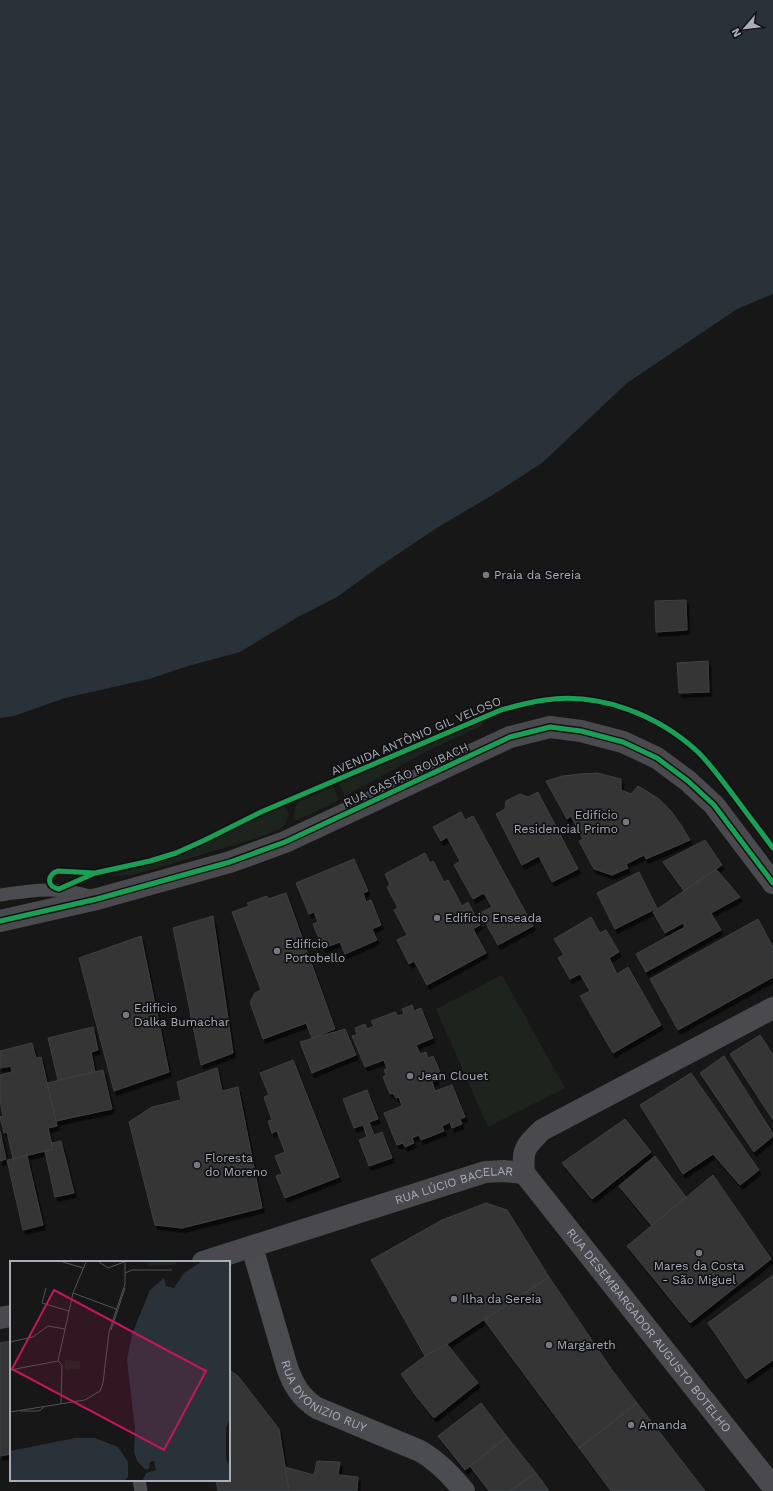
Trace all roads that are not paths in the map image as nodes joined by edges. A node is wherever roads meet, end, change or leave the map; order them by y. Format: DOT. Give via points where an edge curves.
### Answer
graph roads {
  1 [pos="773,883"];
  2 [pos="0,895"];
  3 [pos="98,899"];
  4 [pos="0,921"];
  5 [pos="773,1008"];
  6 [pos="524,1174"];
  7 [pos="252,1247"];
  8 [pos="206,1261"];
  9 [pos="10,1316"];
  10 [pos="0,1318"];
  11 [pos="139,1481"];
  12 [pos="773,1487"];
  13 [pos="141,1491"];
  14 [pos="464,1491"];
  1 -- 3 [label="street, RUA GASTÃO ROUBACH" via="714,805 658,758 623,742 581,731 550,727 510,737 285,842 230,862"];
  2 -- 3 [label="lane" via="50,889 66,890"];
  3 -- 4 [label="street, RUA GASTÃO ROUBACH"];
  5 -- 6 [label="street, RUA LÚCIO BACELAR" via="542,1130 529,1143 523,1156"];
  6 -- 7 [label="street, RUA LÚCIO BACELAR" via="485,1172"];
  6 -- 12 [label="street, RUA DESEMBARGADOR AUGUSTO BOTELHO"];
  7 -- 8 [label="street, RUA LÚCIO BACELAR"];
  7 -- 14 [label="street, RUA DYONIZIO RUY" via="291,1381 298,1392 317,1408 431,1457"];
  9 -- 10 [label="street"];
  11 -- 13 [label="lane"];
}
